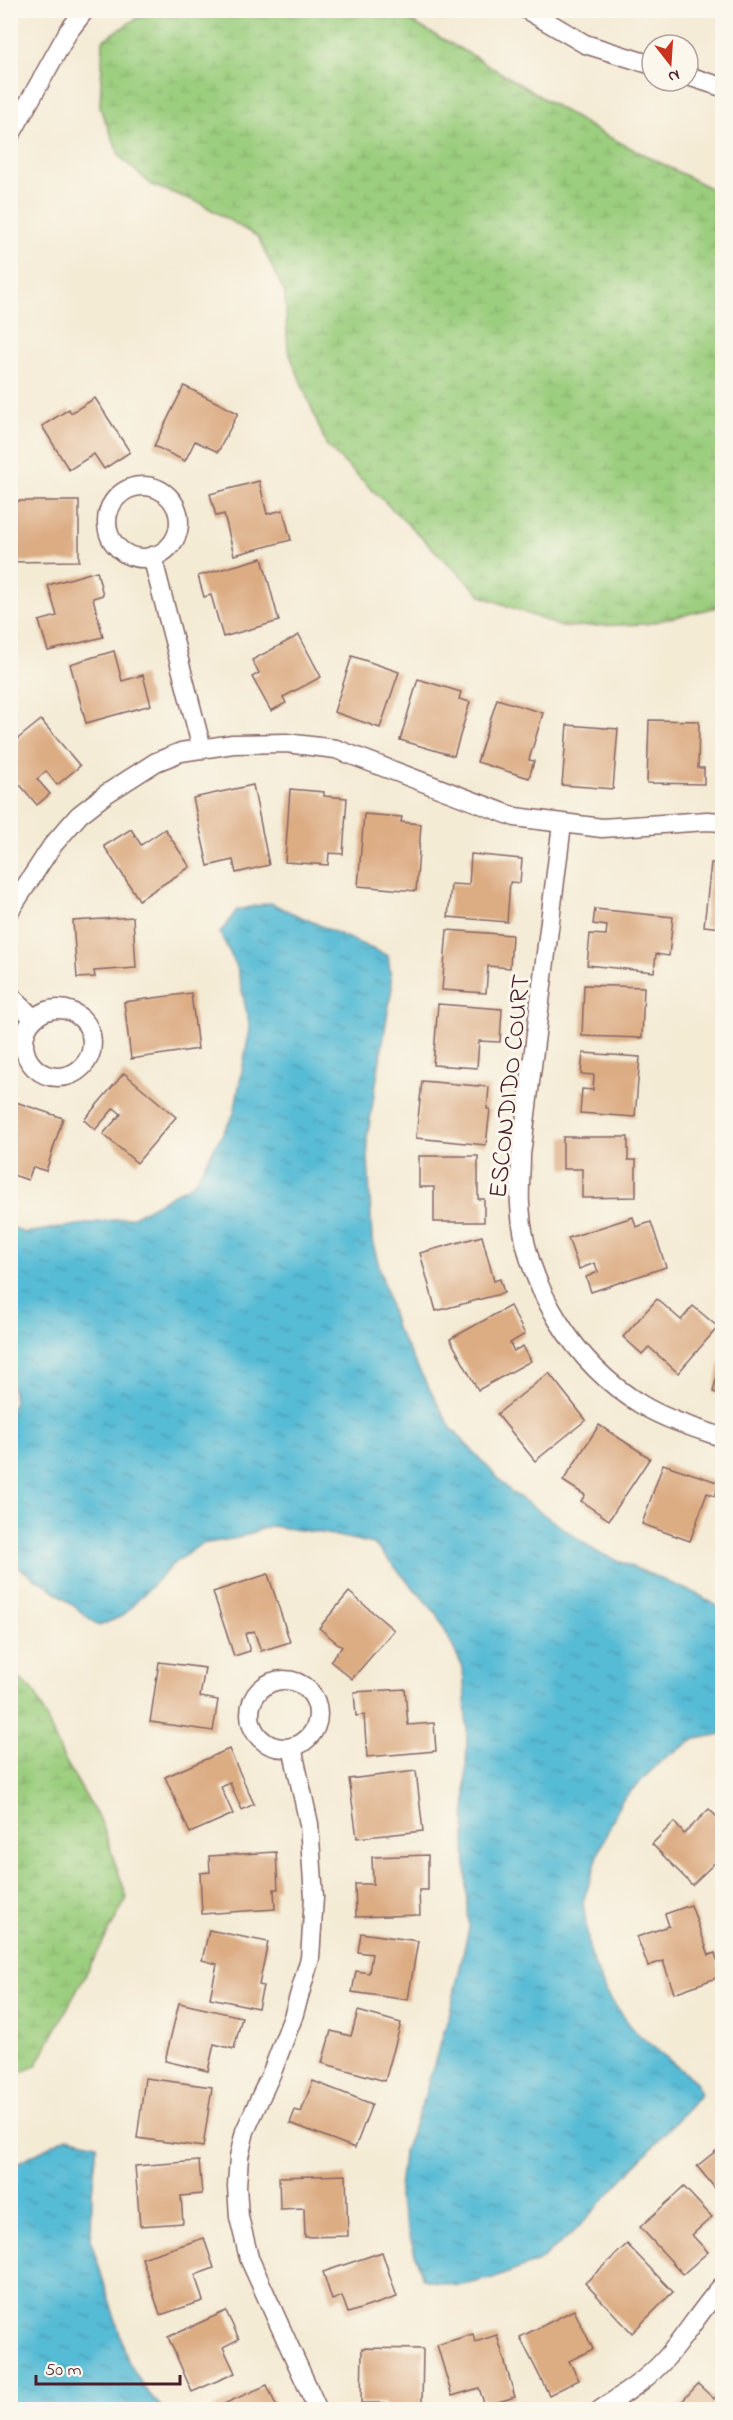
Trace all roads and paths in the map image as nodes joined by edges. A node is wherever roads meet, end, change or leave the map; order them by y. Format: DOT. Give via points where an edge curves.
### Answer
graph roads {
  1 [pos="85,10"];
  2 [pos="527,10"];
  3 [pos="640,61"];
  4 [pos="700,80"];
  5 [pos="723,87"];
  6 [pos="10,136"];
  7 [pos="152,556"];
  8 [pos="202,749"];
  9 [pos="723,822"];
  10 [pos="562,824"];
  11 [pos="10,910"];
  12 [pos="10,995"];
  13 [pos="34,1018"];
  14 [pos="723,1437"];
  15 [pos="292,1747"];
  16 [pos="723,2286"];
  17 [pos="318,2409"];
  18 [pos="600,2409"];
  1 -- 6 [label="street" via="68,32"];
  2 -- 3 [label="street" via="585,44"];
  4 -- 5 [label="street"];
  7 -- 7 [label="street" via="169,547 176,537 177,510 162,490 150,486 127,489 109,507 107,530 120,551 132,556"];
  7 -- 8 [label="street"];
  8 -- 10 [label="street" via="286,743 336,749 515,817"];
  8 -- 11 [label="street" via="156,762 79,815 52,846"];
  9 -- 10 [label="street" via="602,828"];
  10 -- 14 [label="street, ESCONDIDO COURT" via="521,1155 519,1206 528,1253 553,1311 574,1344 605,1377 672,1421"];
  12 -- 13 [label="street"];
  15 -- 17 [label="street" via="309,1824 315,1897 310,1958 293,2017 245,2131 237,2186 239,2217 249,2258"];
  16 -- 18 [label="street" via="667,2357 640,2384"];
}
